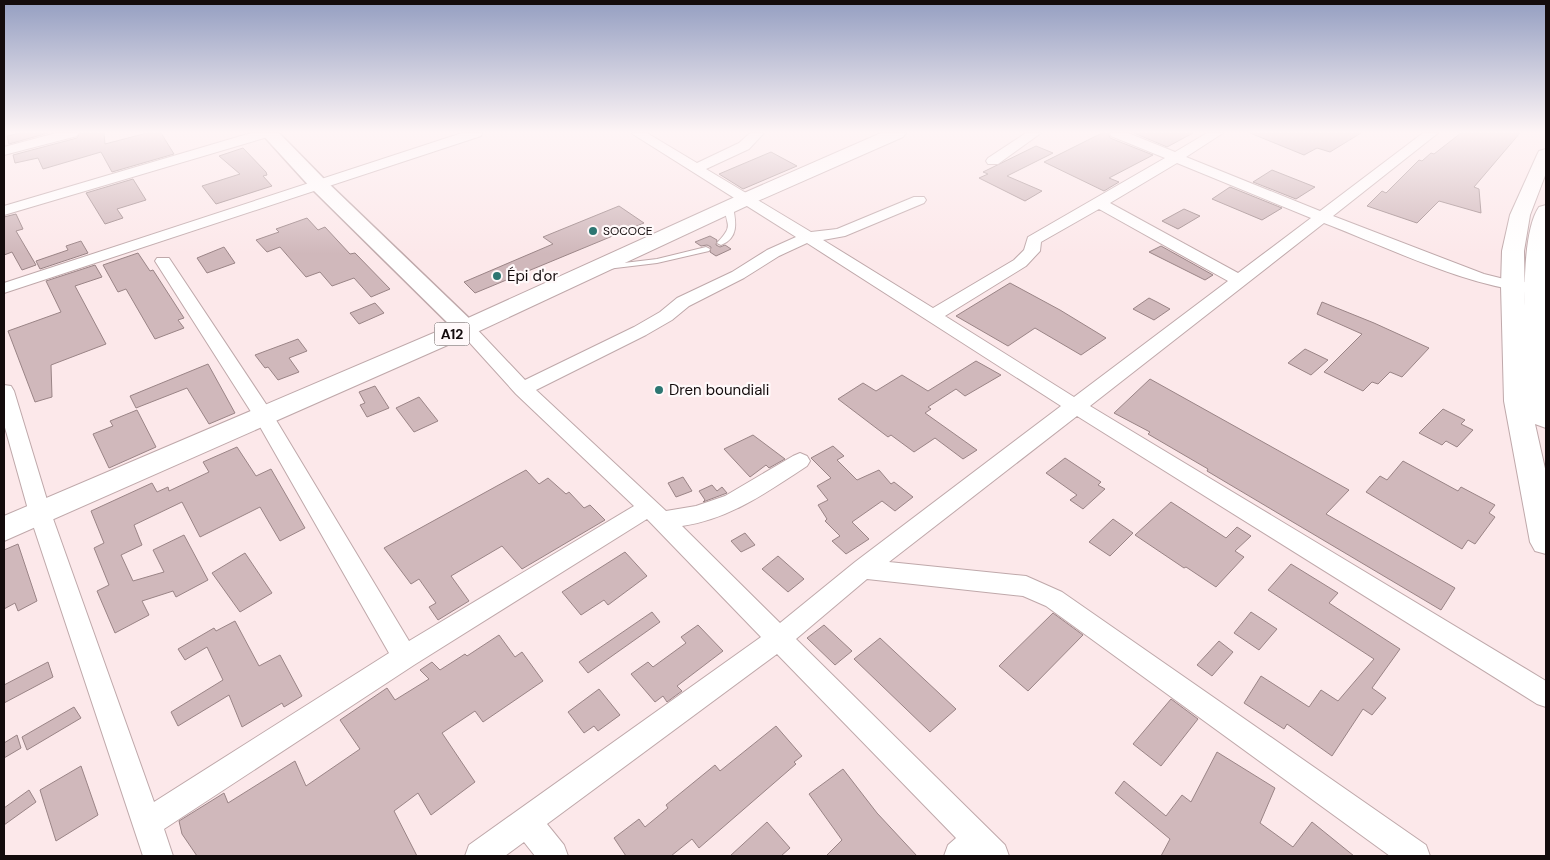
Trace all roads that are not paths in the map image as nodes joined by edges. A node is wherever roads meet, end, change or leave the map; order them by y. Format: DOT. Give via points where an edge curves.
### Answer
graph roads {
  1 [pos="130,173"];
  2 [pos="307,173"];
  3 [pos="355,173"];
  4 [pos="701,173"];
  5 [pos="805,173"];
  6 [pos="1149,173"];
  7 [pos="1212,173"];
  8 [pos="1380,173"];
  9 [pos="1537,173"];
  10 [pos="319,185"];
  11 [pos="919,200"];
  12 [pos="737,203"];
  13 [pos="1099,203"];
  14 [pos="4,210"];
  15 [pos="1546,211"];
  16 [pos="1322,218"];
  17 [pos="808,238"];
  18 [pos="721,243"];
  19 [pos="706,249"];
  20 [pos="163,261"];
  21 [pos="600,267"];
  22 [pos="1240,280"];
  23 [pos="1531,287"];
  24 [pos="4,288"];
  25 [pos="933,316"];
  26 [pos="466,328"];
  27 [pos="523,389"];
  28 [pos="4,391"];
  29 [pos="1075,406"];
  30 [pos="263,415"];
  31 [pos="1546,419"];
  32 [pos="800,461"];
  33 [pos="1542,503"];
  34 [pos="40,513"];
  35 [pos="656,513"];
  36 [pos="4,529"];
  37 [pos="1546,542"];
  38 [pos="864,568"];
  39 [pos="779,638"];
  40 [pos="405,657"];
  41 [pos="1546,694"];
  42 [pos="527,822"];
  43 [pos="147,824"];
  44 [pos="976,851"];
  45 [pos="158,856"];
  46 [pos="480,856"];
  47 [pos="552,856"];
  48 [pos="1415,856"];
  1 -- 14 [label="street"];
  2 -- 10 [label="street"];
  3 -- 10 [label="street"];
  4 -- 12 [label="street"];
  5 -- 12 [label="main road, A12"];
  6 -- 13 [label="street"];
  7 -- 16 [label="street"];
  8 -- 16 [label="street"];
  9 -- 23 [label="main road" via="1520,215 1513,251"];
  10 -- 24 [label="street"];
  10 -- 26 [label="street"];
  11 -- 17 [label="street" via="840,233"];
  12 -- 17 [label="street"];
  12 -- 18 [label="lane" via="733,229"];
  12 -- 21 [label="main road, A12"];
  13 -- 22 [label="street"];
  13 -- 25 [label="street" via="1032,240 1032,251 1020,263"];
  15 -- 23 [label="main road"];
  16 -- 22 [label="street"];
  16 -- 23 [label="street" via="1478,277"];
  17 -- 25 [label="street"];
  17 -- 27 [label="street" via="773,253 738,275 683,302 640,331"];
  19 -- 21 [label="lane" via="676,259"];
  20 -- 30 [label="street"];
  21 -- 26 [label="main road, A12"];
  22 -- 29 [label="street"];
  23 -- 31 [label="main road"];
  23 -- 33 [label="main road" via="1517,401"];
  25 -- 29 [label="street"];
  26 -- 27 [label="street"];
  26 -- 30 [label="main road, A12"];
  27 -- 35 [label="street"];
  28 -- 34 [label="street"];
  29 -- 38 [label="street"];
  29 -- 41 [label="street"];
  30 -- 34 [label="main road, A12"];
  30 -- 40 [label="street"];
  32 -- 35 [label="street" via="717,509 696,515"];
  33 -- 37 [label="main road"];
  34 -- 36 [label="main road, A12"];
  34 -- 43 [label="street"];
  35 -- 39 [label="street"];
  35 -- 40 [label="street"];
  38 -- 39 [label="street"];
  38 -- 48 [label="street" via="1026,586 1054,599"];
  39 -- 42 [label="street"];
  39 -- 44 [label="street"];
  40 -- 43 [label="street"];
  42 -- 46 [label="street"];
  42 -- 47 [label="street"];
  43 -- 45 [label="street"];
}
